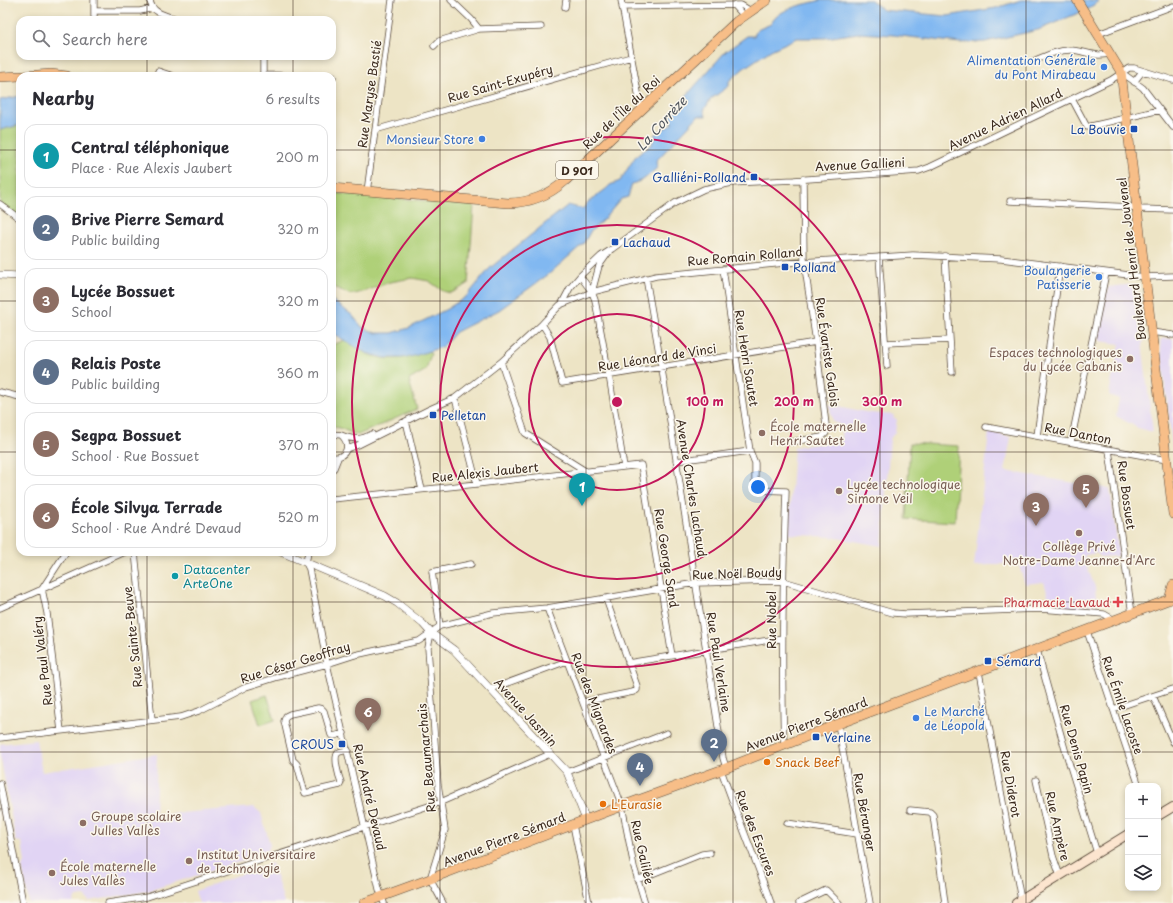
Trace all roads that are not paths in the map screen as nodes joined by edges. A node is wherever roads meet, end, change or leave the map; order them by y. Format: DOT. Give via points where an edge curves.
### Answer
graph roads {
  1 [pos="94,0"];
  2 [pos="150,0"];
  3 [pos="392,0"];
  4 [pos="451,0"];
  5 [pos="566,0"];
  6 [pos="620,0"];
  7 [pos="767,0"];
  8 [pos="1077,0"];
  9 [pos="740,2"];
  10 [pos="734,3"];
  11 [pos="1173,6"];
  12 [pos="564,7"];
  13 [pos="622,7"];
  14 [pos="153,8"];
  15 [pos="747,14"];
  16 [pos="168,16"];
  17 [pos="541,27"];
  18 [pos="479,29"];
  19 [pos="1098,34"];
  20 [pos="434,46"];
  21 [pos="1110,53"];
  22 [pos="631,57"];
  23 [pos="263,60"];
  24 [pos="1033,61"];
  25 [pos="158,71"];
  26 [pos="161,72"];
  27 [pos="263,72"];
  28 [pos="1121,72"];
  29 [pos="1148,72"];
  30 [pos="16,76"];
  31 [pos="0,77"];
  32 [pos="1173,80"];
  33 [pos="1134,82"];
  34 [pos="1072,99"];
  35 [pos="641,109"];
  36 [pos="1160,110"];
  37 [pos="1126,118"];
  38 [pos="1173,127"];
  39 [pos="375,130"];
  40 [pos="919,171"];
  41 [pos="802,179"];
  42 [pos="336,188"];
  43 [pos="367,192"];
  44 [pos="1010,201"];
  45 [pos="0,204"];
  46 [pos="1137,208"];
  47 [pos="1173,210"];
  48 [pos="16,216"];
  49 [pos="612,249"];
  50 [pos="945,256"];
  51 [pos="879,257"];
  52 [pos="804,261"];
  53 [pos="1060,266"];
  54 [pos="722,269"];
  55 [pos="1106,273"];
  56 [pos="0,275"];
  57 [pos="16,276"];
  58 [pos="580,276"];
  59 [pos="1173,276"];
  60 [pos="1145,277"];
  61 [pos="646,278"];
  62 [pos="592,292"];
  63 [pos="560,305"];
  64 [pos="542,324"];
  65 [pos="1151,332"];
  66 [pos="1173,335"];
  67 [pos="950,340"];
  68 [pos="816,342"];
  69 [pos="886,343"];
  70 [pos="736,355"];
  71 [pos="501,362"];
  72 [pos="887,366"];
  73 [pos="661,367"];
  74 [pos="952,372"];
  75 [pos="609,375"];
  76 [pos="0,392"];
  77 [pos="16,397"];
  78 [pos="455,398"];
  79 [pos="406,421"];
  80 [pos="393,427"];
  81 [pos="986,427"];
  82 [pos="336,434"];
  83 [pos="341,435"];
  84 [pos="1038,436"];
  85 [pos="791,442"];
  86 [pos="1071,442"];
  87 [pos="346,449"];
  88 [pos="1109,450"];
  89 [pos="750,451"];
  90 [pos="336,457"];
  91 [pos="1166,460"];
  92 [pos="676,461"];
  93 [pos="641,465"];
  94 [pos="624,467"];
  95 [pos="587,472"];
  96 [pos="477,484"];
  97 [pos="422,490"];
  98 [pos="336,499"];
  99 [pos="1173,514"];
  100 [pos="63,556"];
  101 [pos="116,556"];
  102 [pos="134,556"];
  103 [pos="291,556"];
  104 [pos="307,556"];
  105 [pos="306,562"];
  106 [pos="471,564"];
  107 [pos="782,581"];
  108 [pos="696,583"];
  109 [pos="1173,585"];
  110 [pos="42,589"];
  111 [pos="660,589"];
  112 [pos="606,599"];
  113 [pos="1171,599"];
  114 [pos="0,608"];
  115 [pos="547,608"];
  116 [pos="1132,614"];
  117 [pos="1112,622"];
  118 [pos="440,626"];
  119 [pos="1087,631"];
  120 [pos="430,632"];
  121 [pos="782,638"];
  122 [pos="707,650"];
  123 [pos="1038,650"];
  124 [pos="672,656"];
  125 [pos="567,661"];
  126 [pos="628,663"];
  127 [pos="327,664"];
  128 [pos="979,672"];
  129 [pos="491,689"];
  130 [pos="1173,690"];
  131 [pos="1153,696"];
  132 [pos="584,702"];
  133 [pos="1113,709"];
  134 [pos="152,720"];
  135 [pos="838,724"];
  136 [pos="61,731"];
  137 [pos="344,733"];
  138 [pos="667,733"];
  139 [pos="0,738"];
  140 [pos="1173,742"];
  141 [pos="784,746"];
  142 [pos="348,750"];
  143 [pos="550,754"];
  144 [pos="604,758"];
  145 [pos="723,769"];
  146 [pos="567,772"];
  147 [pos="1036,780"];
  148 [pos="0,783"];
  149 [pos="1138,783"];
  150 [pos="441,802"];
  151 [pos="622,806"];
  152 [pos="1173,807"];
  153 [pos="910,810"];
  154 [pos="1161,814"];
  155 [pos="586,820"];
  156 [pos="787,823"];
  157 [pos="573,825"];
  158 [pos="365,827"];
  159 [pos="857,834"];
  160 [pos="1125,836"];
  161 [pos="710,853"];
  162 [pos="1097,854"];
  163 [pos="1060,876"];
  164 [pos="430,880"];
  165 [pos="637,880"];
  166 [pos="382,900"];
  167 [pos="1019,901"];
  168 [pos="23,903"];
  169 [pos="108,903"];
  170 [pos="364,903"];
  171 [pos="443,903"];
  172 [pos="590,903"];
  173 [pos="645,903"];
  174 [pos="771,903"];
  175 [pos="799,903"];
  176 [pos="839,903"];
  177 [pos="870,903"];
  178 [pos="945,903"];
  1 -- 14 [label="street" via="94,14 140,12"];
  2 -- 14 [label="street"];
  3 -- 39 [label="street, Rue Maryse Bastié"];
  4 -- 18 [label="street"];
  5 -- 12 [label="street"];
  6 -- 13 [label="street"];
  7 -- 15 [label="main road, Rue de l'Île du Roi / D 901"];
  8 -- 19 [label="main road"];
  9 -- 10 [label="street"];
  9 -- 15 [label="street"];
  10 -- 13 [label="street"];
  10 -- 15 [label="street"];
  11 -- 19 [label="street"];
  13 -- 22 [label="street"];
  14 -- 16 [label="street"];
  15 -- 35 [label="main road, Rue de l'Île du Roi / D 901"];
  17 -- 18 [label="street"];
  18 -- 20 [label="street" via="440,40"];
  19 -- 21 [label="main road"];
  21 -- 24 [label="street" via="1105,56 1066,50"];
  21 -- 28 [label="main road"];
  22 -- 35 [label="street"];
  22 -- 39 [label="street, Rue Saint-Exupéry"];
  23 -- 27 [label="street"];
  25 -- 26 [label="street"];
  28 -- 29 [label="street" via="1129,68"];
  28 -- 33 [label="street"];
  28 -- 34 [label="street, Avenue Adrien Allard" via="1111,80"];
  28 -- 37 [label="main road, Boulevard Henri de Jouvenel"];
  29 -- 32 [label="street"];
  29 -- 33 [label="street" via="1141,73"];
  30 -- 31 [label="main road"];
  33 -- 36 [label="street" via="1143,88"];
  34 -- 37 [label="street" via="1087,127"];
  34 -- 40 [label="street, Avenue Adrien Allard"];
  35 -- 43 [label="main road, Rue de l'Île du Roi / D 901" via="560,186 531,200 508,203"];
  36 -- 37 [label="street"];
  36 -- 38 [label="street"];
  37 -- 46 [label="main road, Boulevard Henri de Jouvenel"];
  39 -- 43 [label="street, Rue Maryse Bastié"];
  40 -- 41 [label="street, Avenue Gallieni"];
  41 -- 49 [label="street, Avenue Gallieni" via="732,183 704,189 675,202"];
  41 -- 52 [label="street, Rue Évariste Galois"];
  42 -- 43 [label="main road, Rue de l'Île du Roi / D 901"];
  44 -- 46 [label="street"];
  45 -- 48 [label="street"];
  46 -- 47 [label="street"];
  46 -- 60 [label="main road, Boulevard Henri de Jouvenel"];
  49 -- 58 [label="street, Avenue Gallieni"];
  49 -- 62 [label="street" via="599,266"];
  50 -- 51 [label="street, Rue Romain Rolland"];
  50 -- 53 [label="street, Rue Romain Rolland"];
  50 -- 67 [label="street"];
  51 -- 52 [label="street, Rue Romain Rolland"];
  51 -- 69 [label="street"];
  52 -- 54 [label="street, Rue Romain Rolland"];
  52 -- 68 [label="street, Rue Évariste Galois"];
  53 -- 55 [label="street, Rue Romain Rolland"];
  53 -- 84 [label="street"];
  54 -- 61 [label="street, Rue Romain Rolland"];
  54 -- 70 [label="street, Rue Henri Sautet"];
  55 -- 60 [label="street, Rue Romain Rolland"];
  55 -- 86 [label="street"];
  56 -- 57 [label="street"];
  58 -- 62 [label="street"];
  58 -- 63 [label="street, Avenue Gallieni"];
  59 -- 60 [label="street, Rue Romain Rolland"];
  60 -- 65 [label="main road, Boulevard Henri de Jouvenel"];
  61 -- 62 [label="street, Rue Romain Rolland"];
  61 -- 73 [label="street, Avenue Charles Lachaud"];
  62 -- 63 [label="street, Rue Romain Rolland"];
  62 -- 75 [label="street"];
  63 -- 64 [label="street, Rue Romain Rolland"];
  64 -- 71 [label="street, Rue Romain Rolland"];
  64 -- 75 [label="street, Rue Léonard de Vinci" via="550,337 562,383"];
  65 -- 66 [label="street" via="1163,336"];
  65 -- 91 [label="main road, Boulevard Henri de Jouvenel"];
  67 -- 69 [label="street"];
  67 -- 74 [label="street"];
  68 -- 70 [label="street, Rue Léonard de Vinci"];
  68 -- 85 [label="street, Rue Évariste Galois" via="826,433 816,438"];
  69 -- 72 [label="street"];
  70 -- 73 [label="street, Rue Léonard de Vinci"];
  70 -- 89 [label="street, Rue Henri Sautet"];
  71 -- 78 [label="street, Rue Romain Rolland"];
  71 -- 95 [label="street" via="525,433"];
  73 -- 75 [label="street, Rue Léonard de Vinci"];
  73 -- 92 [label="street, Avenue Charles Lachaud"];
  75 -- 94 [label="street"];
  76 -- 77 [label="street"];
  78 -- 79 [label="street, Rue Romain Rolland"];
  78 -- 96 [label="street"];
  79 -- 80 [label="street, Rue Romain Rolland"];
  79 -- 97 [label="street"];
  80 -- 83 [label="street, Rue Romain Rolland" via="357,440"];
  80 -- 87 [label="street, Rue Romain Rolland"];
  81 -- 84 [label="street, Rue Danton"];
  82 -- 83 [label="street, Rue Romain Rolland"];
  83 -- 87 [label="street" via="347,443"];
  84 -- 86 [label="street, Rue Danton"];
  86 -- 88 [label="street, Rue Danton"];
  87 -- 90 [label="street" via="342,455"];
  88 -- 91 [label="street, Rue Danton"];
  88 -- 116 [label="street, Rue Bossuet"];
  89 -- 92 [label="street"];
  89 -- 107 [label="street, Rue Nobel" via="756,463 755,485 758,490 786,491"];
  91 -- 99 [label="main road, Boulevard Henri de Jouvenel"];
  92 -- 108 [label="street, Avenue Charles Lachaud"];
  93 -- 94 [label="street, Rue Alexis Jaubert"];
  93 -- 111 [label="street, Rue George Sand"];
  94 -- 95 [label="street, Rue Alexis Jaubert"];
  95 -- 96 [label="street, Rue Alexis Jaubert"];
  96 -- 97 [label="street, Rue Alexis Jaubert"];
  97 -- 98 [label="street, Rue Alexis Jaubert"];
  100 -- 110 [label="street"];
  101 -- 110 [label="street"];
  102 -- 134 [label="street, Rue Sainte-Beuve"];
  103 -- 105 [label="street, Avenue Jasmin"];
  104 -- 105 [label="street"];
  105 -- 120 [label="street, Avenue Jasmin" via="385,596"];
  105 -- 127 [label="street, Rue André Devaud"];
  106 -- 118 [label="street" via="432,572"];
  107 -- 108 [label="street, Rue Noël Boudy"];
  107 -- 117 [label="street, Rue Noël Boudy" via="893,613 1054,609 1104,614 1111,618"];
  107 -- 121 [label="street, Rue Nobel"];
  108 -- 111 [label="street, Rue Noël Boudy"];
  108 -- 122 [label="street, Rue Paul Verlaine"];
  109 -- 113 [label="main road"];
  110 -- 114 [label="street"];
  110 -- 136 [label="street, Rue Paul Valéry"];
  111 -- 112 [label="street, Rue Noël Boudy"];
  111 -- 124 [label="street, Rue George Sand"];
  112 -- 115 [label="street, Rue Noël Boudy"];
  112 -- 126 [label="street"];
  113 -- 116 [label="main road, Avenue Pierre Sémard"];
  115 -- 118 [label="street, Rue Noël Boudy" via="493,613"];
  115 -- 125 [label="street, Rue des Mignardes"];
  116 -- 117 [label="main road, Avenue Pierre Sémard"];
  117 -- 119 [label="main road, Avenue Pierre Sémard"];
  118 -- 120 [label="street, Rue Noël Boudy"];
  119 -- 123 [label="main road, Avenue Pierre Sémard"];
  119 -- 133 [label="street, Rue Émile Lacoste"];
  120 -- 127 [label="street, Rue César Geoffray" via="419,641 354,655"];
  120 -- 129 [label="street, Avenue Jasmin" via="454,650"];
  120 -- 150 [label="street, Rue Beaumarchais" via="428,648"];
  121 -- 122 [label="street"];
  121 -- 141 [label="street, Rue Nobel"];
  122 -- 124 [label="street"];
  122 -- 145 [label="street, Rue Paul Verlaine"];
  123 -- 128 [label="main road, Avenue Pierre Sémard"];
  123 -- 162 [label="street, Rue Denis Papin"];
  124 -- 126 [label="street"];
  125 -- 129 [label="street"];
  125 -- 132 [label="street, Rue des Mignardes"];
  126 -- 132 [label="street" via="637,686 636,690"];
  127 -- 134 [label="street, Rue César Geoffray" via="246,687 199,711 181,717"];
  127 -- 137 [label="street, Rue André Devaud"];
  128 -- 135 [label="main road, Avenue Pierre Sémard"];
  128 -- 167 [label="street, Rue Diderot"];
  129 -- 143 [label="street, Avenue Jasmin"];
  130 -- 131 [label="street"];
  131 -- 133 [label="street"];
  131 -- 140 [label="street"];
  132 -- 144 [label="street, Rue des Mignardes"];
  133 -- 149 [label="street, Rue Émile Lacoste"];
  134 -- 136 [label="street, Rue César Geoffray"];
  135 -- 141 [label="main road, Avenue Pierre Sémard"];
  135 -- 159 [label="street, Rue Béranger"];
  136 -- 139 [label="street, Rue César Geoffray"];
  137 -- 142 [label="street, Rue André Devaud"];
  137 -- 142 [label="street" via="331,735 324,711 318,708 290,714 284,721 305,793 340,785 336,755"];
  138 -- 144 [label="street"];
  141 -- 145 [label="main road, Avenue Pierre Sémard"];
  142 -- 158 [label="street, Rue André Devaud"];
  143 -- 146 [label="street, Avenue Jasmin"];
  143 -- 150 [label="street"];
  144 -- 146 [label="street"];
  144 -- 151 [label="street, Rue des Mignardes"];
  145 -- 151 [label="main road, Avenue Pierre Sémard"];
  145 -- 174 [label="street, Rue des Escures" via="738,817"];
  146 -- 155 [label="street, Avenue Jasmin"];
  147 -- 163 [label="street, Rue Ampère"];
  148 -- 168 [label="street"];
  150 -- 158 [label="street"];
  150 -- 164 [label="street, Rue Beaumarchais" via="445,830"];
  151 -- 155 [label="main road, Avenue Pierre Sémard"];
  151 -- 165 [label="street, Rue Galilée"];
  152 -- 154 [label="main road"];
  153 -- 178 [label="street" via="930,812 933,815"];
  155 -- 157 [label="main road, Avenue Pierre Sémard"];
  156 -- 159 [label="street"];
  157 -- 164 [label="main road, Avenue Pierre Sémard"];
  157 -- 172 [label="street"];
  158 -- 166 [label="street, Rue André Devaud"];
  158 -- 169 [label="street" via="147,897"];
  159 -- 177 [label="street, Rue Béranger"];
  160 -- 162 [label="main road"];
  161 -- 165 [label="street"];
  162 -- 163 [label="main road"];
  163 -- 167 [label="main road"];
  164 -- 166 [label="main road, Avenue Pierre Sémard"];
  164 -- 171 [label="street"];
  165 -- 173 [label="street, Rue Galilée"];
  166 -- 170 [label="main road, Avenue Pierre Sémard"];
  175 -- 176 [label="street" via="826,890"];
}
